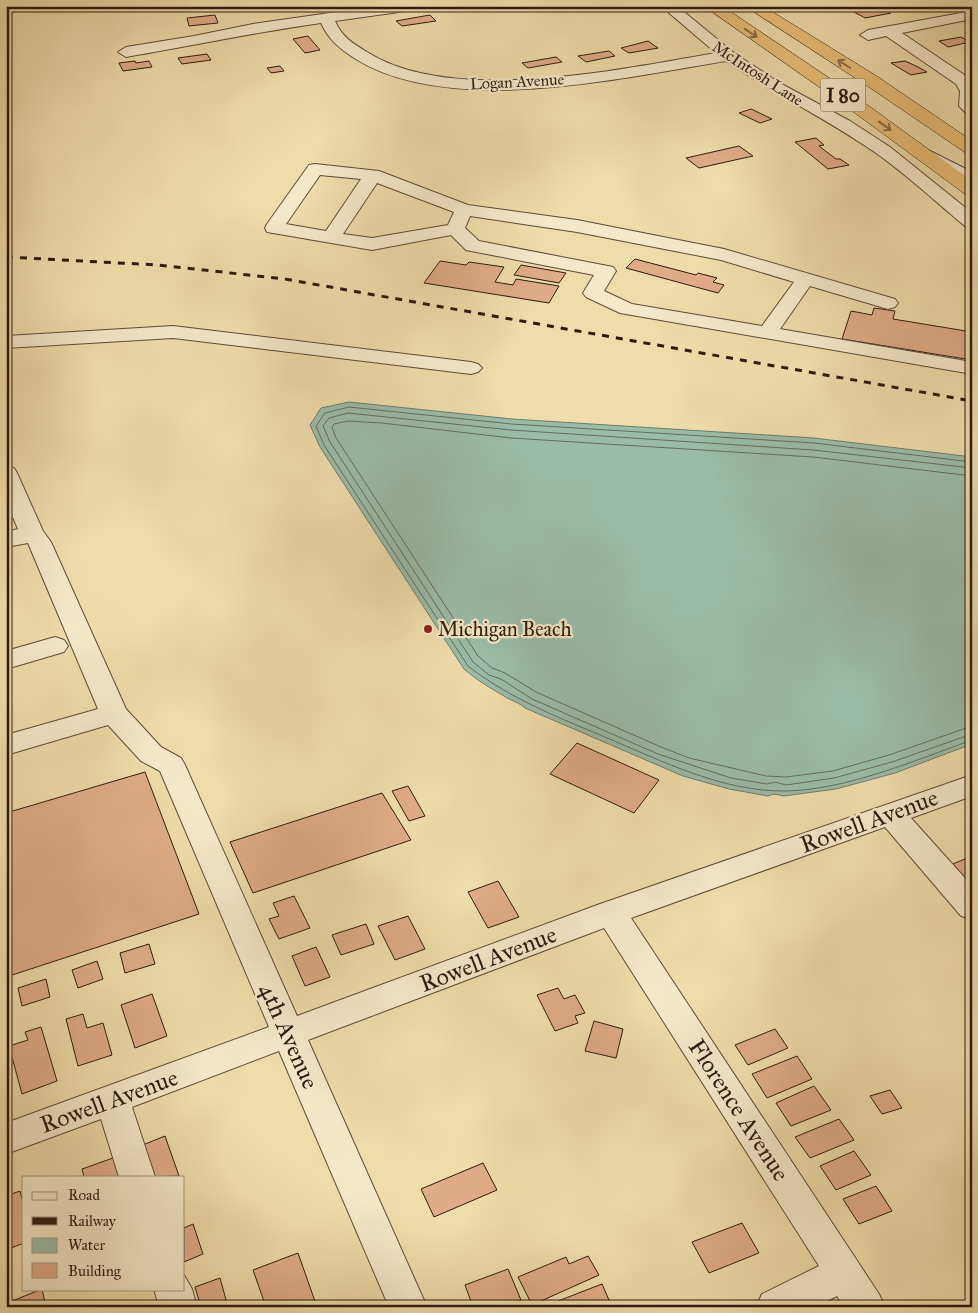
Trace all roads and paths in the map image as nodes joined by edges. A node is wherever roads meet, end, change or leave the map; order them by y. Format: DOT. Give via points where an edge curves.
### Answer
graph roads {
  1 [pos="412,6"];
  2 [pos="668,6"];
  3 [pos="711,6"];
  4 [pos="752,6"];
  5 [pos="972,16"];
  6 [pos="327,19"];
  7 [pos="889,31"];
  8 [pos="868,35"];
  9 [pos="126,52"];
  10 [pos="729,56"];
  11 [pos="969,108"];
  12 [pos="917,148"];
  13 [pos="972,149"];
  14 [pos="373,175"];
  15 [pos="972,179"];
  16 [pos="972,190"];
  17 [pos="464,210"];
  18 [pos="972,222"];
  19 [pos="455,229"];
  20 [pos="331,237"];
  21 [pos="619,254"];
  22 [pos="806,278"];
  23 [pos="888,303"];
  24 [pos="767,333"];
  25 [pos="6,342"];
  26 [pos="471,368"];
  27 [pos="972,368"];
  28 [pos="7,476"];
  29 [pos="32,534"];
  30 [pos="6,540"];
  31 [pos="55,646"];
  32 [pos="6,660"];
  33 [pos="114,714"];
  34 [pos="6,745"];
  35 [pos="972,785"];
  36 [pos="890,814"];
  37 [pos="972,907"];
  38 [pos="611,913"];
  39 [pos="289,1034"];
  40 [pos="112,1100"];
  41 [pos="6,1139"];
  42 [pos="137,1176"];
  43 [pos="844,1273"];
  44 [pos="173,1290"];
  45 [pos="178,1307"];
  46 [pos="408,1307"];
  47 [pos="775,1307"];
  48 [pos="866,1307"];
  1 -- 6 [label="street"];
  2 -- 10 [label="street, McIntosh Lane"];
  3 -- 12 [label="highway, I 80, one-way"];
  13 -- 4 [label="highway, I 80, one-way" via="872,81"];
  5 -- 7 [label="street"];
  6 -- 9 [label="street" via="253,28"];
  6 -- 10 [label="street, Logan Avenue" via="338,41 366,61 412,76 464,84 569,79"];
  7 -- 8 [label="street"];
  7 -- 11 [label="street" via="963,81 968,91"];
  10 -- 18 [label="street, McIntosh Lane" via="884,151"];
  12 -- 15 [label="street"];
  12 -- 16 [label="highway, I 80"];
  14 -- 17 [label="street"];
  14 -- 20 [label="street"];
  14 -- 20 [label="street" via="315,169 274,228"];
  17 -- 19 [label="street"];
  17 -- 21 [label="street"];
  19 -- 20 [label="street" via="372,244"];
  19 -- 21 [label="lane" via="474,246"];
  21 -- 22 [label="street" via="724,255"];
  21 -- 24 [label="lane" via="593,293 627,309"];
  22 -- 23 [label="street"];
  22 -- 24 [label="street"];
  24 -- 27 [label="lane"];
  25 -- 26 [label="street" via="172,332"];
  28 -- 29 [label="street"];
  29 -- 30 [label="street"];
  29 -- 33 [label="street" via="39,542"];
  31 -- 32 [label="street"];
  33 -- 34 [label="street"];
  33 -- 39 [label="street, 4th Avenue" via="151,754 171,765"];
  35 -- 36 [label="street, Rowell Avenue"];
  36 -- 37 [label="street"];
  36 -- 38 [label="street, Rowell Avenue"];
  38 -- 39 [label="street, Rowell Avenue"];
  38 -- 43 [label="street, Florence Avenue"];
  39 -- 40 [label="street, Rowell Avenue"];
  39 -- 46 [label="street, 4th Avenue"];
  40 -- 41 [label="street, Rowell Avenue"];
  40 -- 42 [label="street"];
  43 -- 47 [label="street"];
  43 -- 48 [label="street, Florence Avenue"];
  44 -- 45 [label="street"];
}
